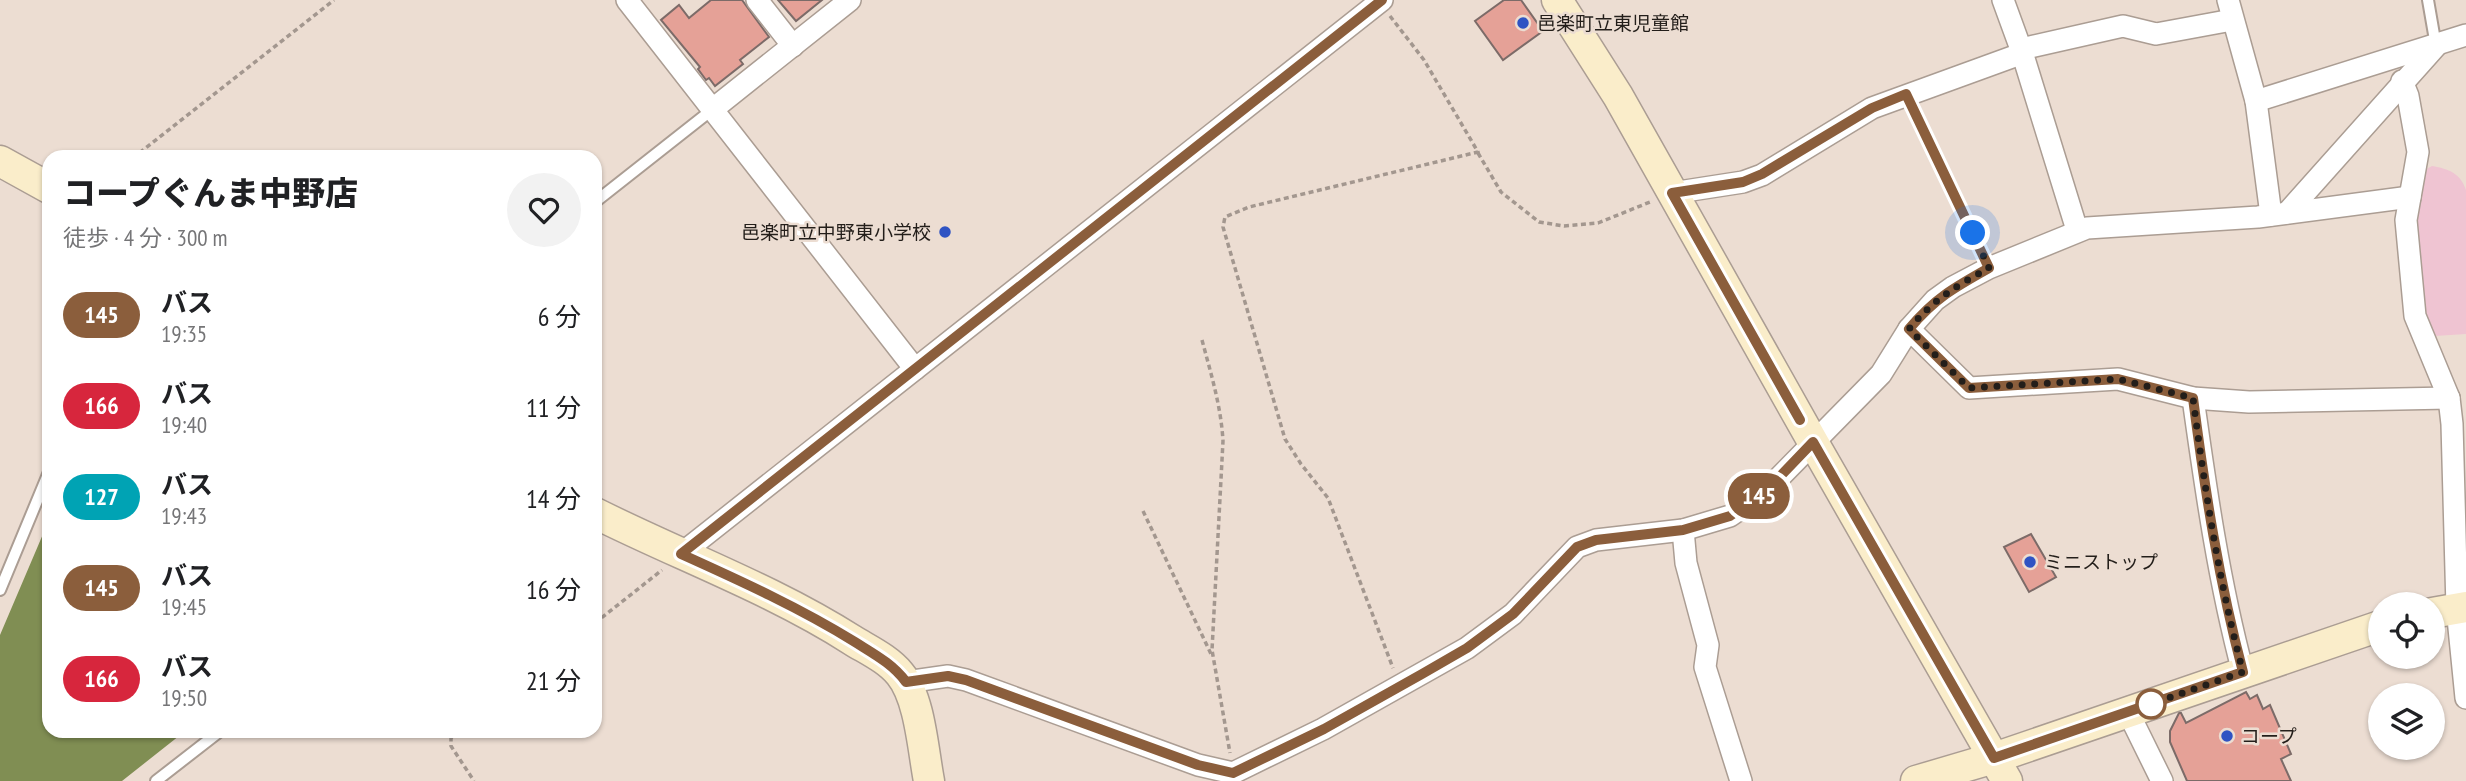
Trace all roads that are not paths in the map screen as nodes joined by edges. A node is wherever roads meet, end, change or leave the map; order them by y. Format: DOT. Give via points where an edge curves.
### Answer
graph roads {
  1 [pos="627,0"];
  2 [pos="757,0"];
  3 [pos="850,0"];
  4 [pos="1557,0"];
  5 [pos="2003,0"];
  6 [pos="2428,0"];
  7 [pos="1381,1"];
  8 [pos="2230,10"];
  9 [pos="2466,36"];
  10 [pos="793,46"];
  11 [pos="2436,46"];
  12 [pos="2022,52"];
  13 [pos="2402,81"];
  14 [pos="1906,94"];
  15 [pos="2256,101"];
  16 [pos="713,109"];
  17 [pos="0,160"];
  18 [pos="42,184"];
  19 [pos="1672,193"];
  20 [pos="602,196"];
  21 [pos="2410,197"];
  22 [pos="2279,214"];
  23 [pos="2077,230"];
  24 [pos="1989,268"];
  25 [pos="1909,329"];
  26 [pos="915,369"];
  27 [pos="2193,398"];
  28 [pos="2455,404"];
  29 [pos="1813,442"];
  30 [pos="42,489"];
  31 [pos="602,516"];
  32 [pos="1683,530"];
  33 [pos="681,554"];
  34 [pos="0,590"];
  35 [pos="2452,609"];
  36 [pos="2368,630"];
  37 [pos="2243,672"];
  38 [pos="906,682"];
  39 [pos="2466,698"];
  40 [pos="2128,712"];
  41 [pos="211,738"];
  42 [pos="2000,769"];
  43 [pos="1234,777"];
  44 [pos="156,781"];
  45 [pos="929,781"];
  46 [pos="1741,781"];
  47 [pos="1916,781"];
  48 [pos="2162,781"];
  1 -- 16 [label="street"];
  2 -- 10 [label="street"];
  3 -- 10 [label="street"];
  4 -- 19 [label="street"];
  5 -- 12 [label="street"];
  6 -- 11 [label="lane"];
  7 -- 26 [label="street"];
  8 -- 12 [label="street" via="2156,34 2123,26"];
  8 -- 15 [label="street"];
  9 -- 11 [label="street"];
  10 -- 16 [label="street"];
  11 -- 13 [label="street"];
  11 -- 15 [label="street"];
  12 -- 14 [label="street"];
  12 -- 23 [label="street"];
  13 -- 21 [label="street" via="2418,152"];
  13 -- 22 [label="street"];
  14 -- 19 [label="street" via="1872,108 1762,174 1743,182"];
  14 -- 24 [label="lane"];
  15 -- 22 [label="street"];
  16 -- 20 [label="lane"];
  16 -- 26 [label="street"];
  17 -- 18 [label="street"];
  19 -- 29 [label="street"];
  21 -- 22 [label="street"];
  21 -- 28 [label="street" via="2406,220 2415,316"];
  22 -- 23 [label="street"];
  23 -- 24 [label="street"];
  24 -- 25 [label="street" via="1935,300"];
  25 -- 27 [label="street" via="1969,388 2118,379"];
  25 -- 29 [label="street" via="1881,374"];
  26 -- 33 [label="street"];
  27 -- 28 [label="street"];
  27 -- 37 [label="street" via="2208,513"];
  28 -- 35 [label="street"];
  29 -- 32 [label="street" via="1766,491 1730,516"];
  29 -- 42 [label="street"];
  30 -- 34 [label="lane"];
  31 -- 33 [label="street"];
  32 -- 43 [label="street" via="1596,540 1577,547 1513,614 1467,648"];
  32 -- 46 [label="street" via="1686,563 1708,645 1705,667"];
  33 -- 38 [label="street" via="836,630 887,662"];
  35 -- 39 [label="street"];
  36 -- 37 [label="street"];
  37 -- 40 [label="street"];
  38 -- 43 [label="street" via="948,676 966,680"];
  38 -- 45 [label="street"];
  40 -- 42 [label="street"];
  40 -- 48 [label="street"];
  41 -- 44 [label="lane"];
  42 -- 47 [label="street"];
}
